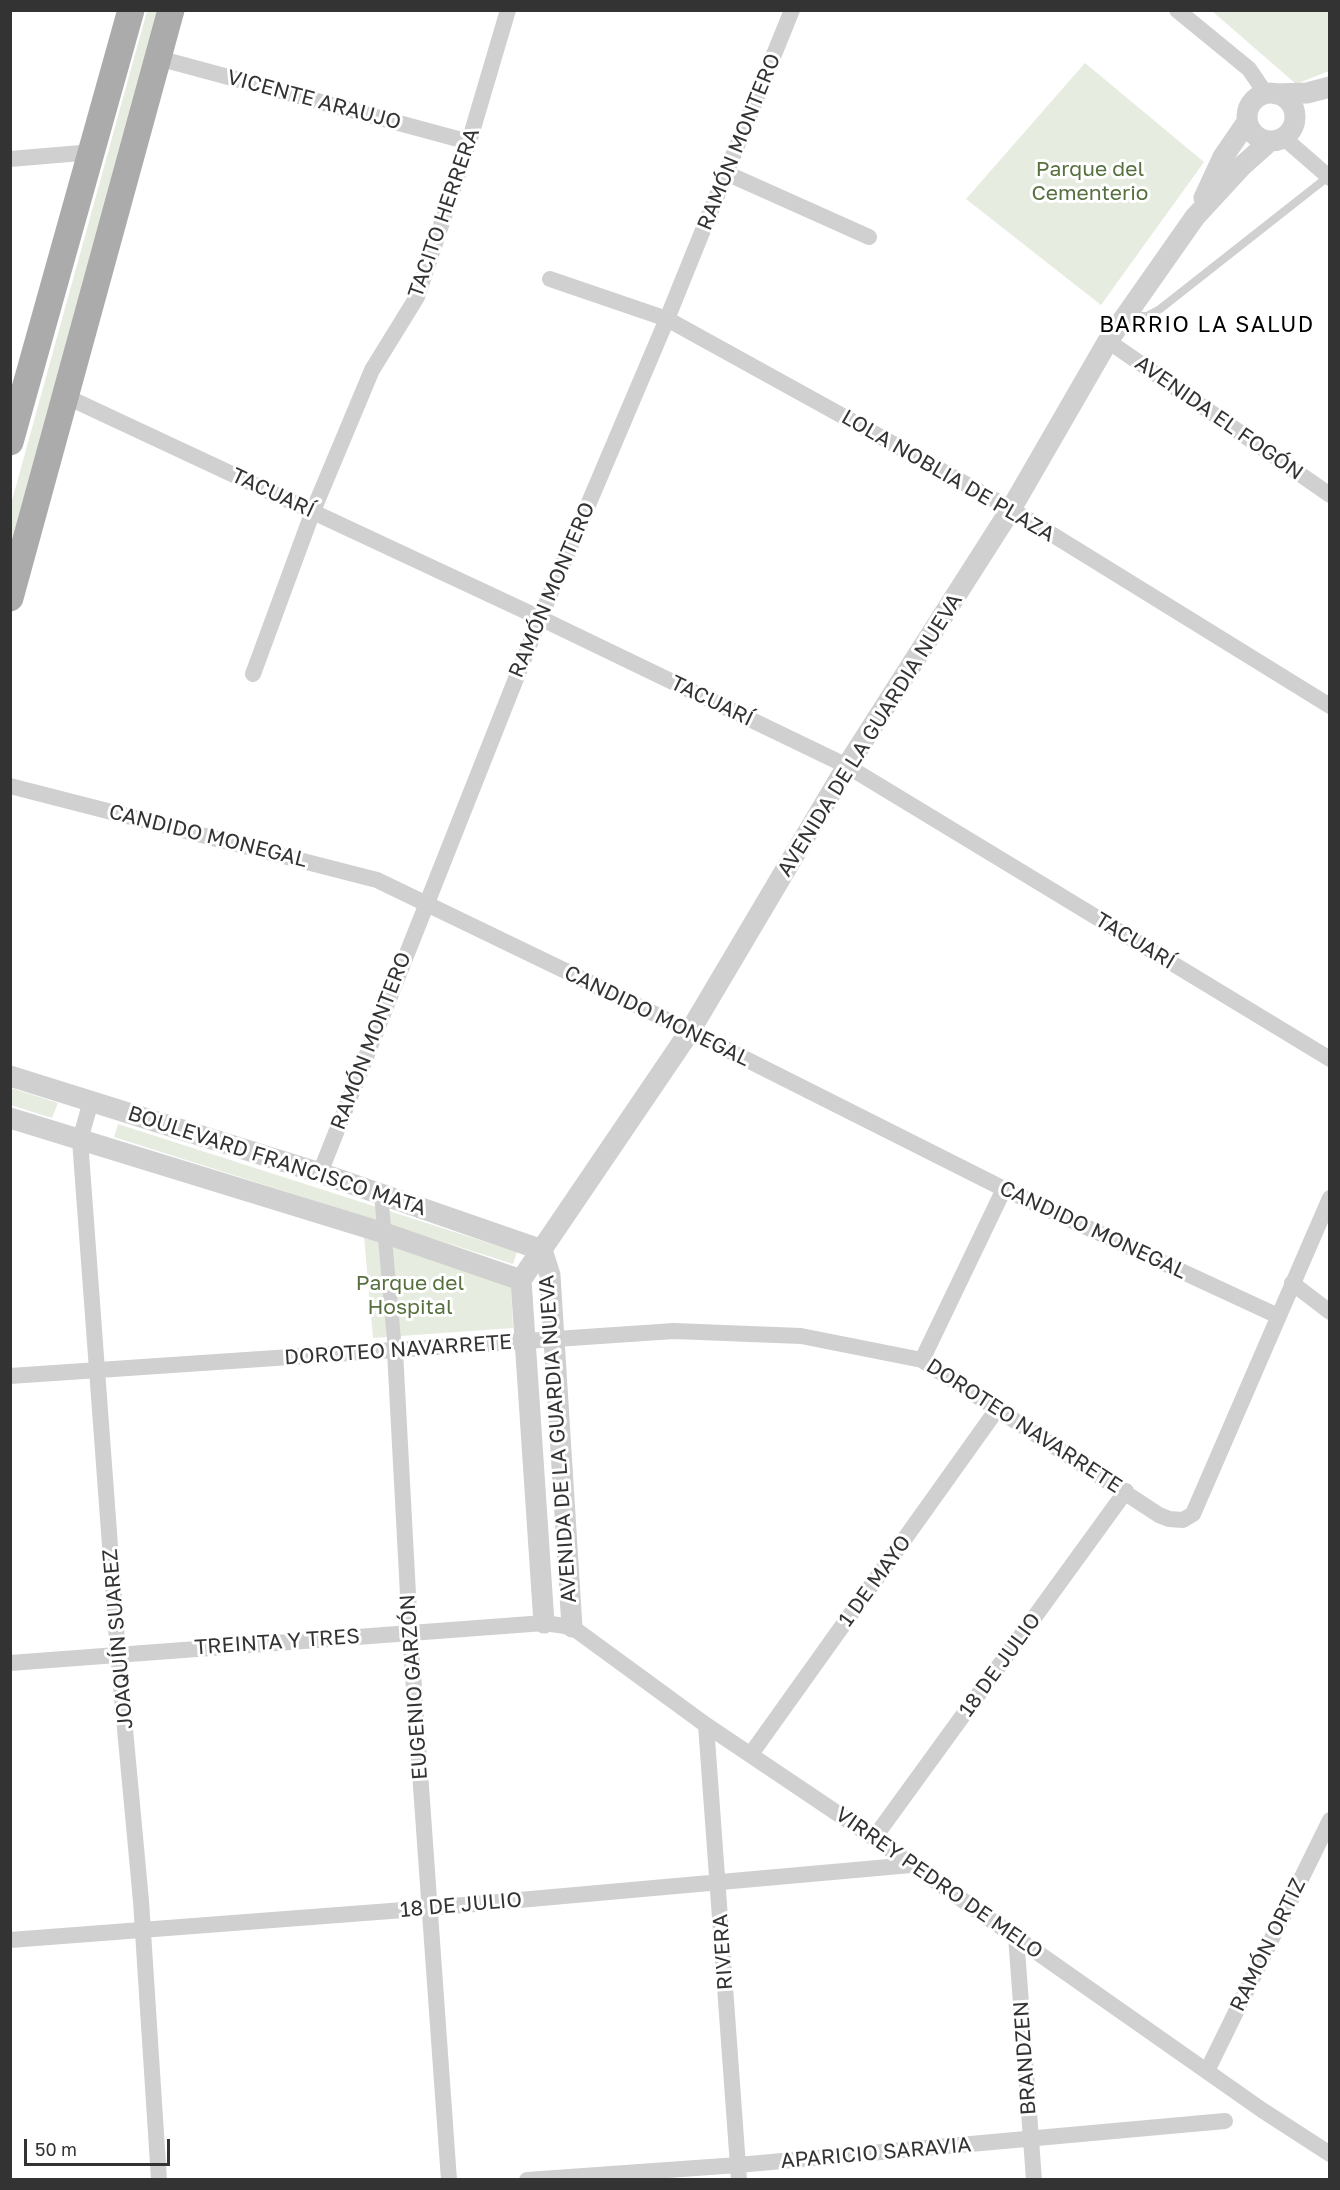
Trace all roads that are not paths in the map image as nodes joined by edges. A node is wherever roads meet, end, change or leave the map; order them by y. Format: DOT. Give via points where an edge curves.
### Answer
graph roads {
  1 [pos="131,10"];
  2 [pos="171,10"];
  3 [pos="508,10"];
  4 [pos="792,10"];
  5 [pos="1177,10"];
  6 [pos="158,58"];
  7 [pos="1329,87"];
  8 [pos="1329,93"];
  9 [pos="1271,94"];
  10 [pos="1247,122"];
  11 [pos="1282,134"];
  12 [pos="469,142"];
  13 [pos="93,152"];
  14 [pos="10,159"];
  15 [pos="726,173"];
  16 [pos="1329,177"];
  17 [pos="1195,217"];
  18 [pos="869,237"];
  19 [pos="550,279"];
  20 [pos="1125,316"];
  21 [pos="667,319"];
  22 [pos="1108,341"];
  23 [pos="67,397"];
  24 [pos="10,442"];
  25 [pos="1329,495"];
  26 [pos="1011,509"];
  27 [pos="313,511"];
  28 [pos="10,598"];
  29 [pos="540,618"];
  30 [pos="253,674"];
  31 [pos="1329,706"];
  32 [pos="847,766"];
  33 [pos="10,786"];
  34 [pos="425,903"];
  35 [pos="690,1030"];
  36 [pos="1329,1059"];
  37 [pos="10,1076"];
  38 [pos="91,1101"];
  39 [pos="10,1118"];
  40 [pos="80,1140"];
  41 [pos="320,1173"];
  42 [pos="1004,1189"];
  43 [pos="381,1194"];
  44 [pos="1329,1198"];
  45 [pos="384,1233"];
  46 [pos="542,1251"];
  47 [pos="521,1280"];
  48 [pos="1292,1283"];
  49 [pos="1329,1312"];
  50 [pos="1278,1316"];
  51 [pos="555,1339"];
  52 [pos="525,1341"];
  53 [pos="395,1351"];
  54 [pos="922,1360"];
  55 [pos="96,1370"];
  56 [pos="10,1376"];
  57 [pos="998,1408"];
  58 [pos="1126,1491"];
  59 [pos="544,1623"];
  60 [pos="572,1627"];
  61 [pos="410,1632"];
  62 [pos="118,1654"];
  63 [pos="10,1663"];
  64 [pos="706,1725"];
  65 [pos="751,1754"];
  66 [pos="1329,1820"];
  67 [pos="874,1838"];
  68 [pos="911,1865"];
  69 [pos="718,1882"];
  70 [pos="430,1908"];
  71 [pos="142,1928"];
  72 [pos="1016,1936"];
  73 [pos="10,1940"];
  74 [pos="1207,2071"];
  75 [pos="1224,2121"];
  76 [pos="1031,2139"];
  77 [pos="1329,2154"];
  78 [pos="738,2172"];
  79 [pos="159,2180"];
  80 [pos="449,2180"];
  81 [pos="527,2180"];
  82 [pos="1034,2180"];
  1 -- 13 [label="main road"];
  2 -- 6 [label="main road"];
  3 -- 12 [label="street, TACITO HERRERA"];
  4 -- 15 [label="street, RAMÓN MONTERO"];
  5 -- 9 [label="street" via="1249,69"];
  6 -- 12 [label="street, VICENTE ARAUJO"];
  6 -- 23 [label="main road"];
  7 -- 9 [label="street" via="1307,93"];
  8 -- 11 [label="street, AVENIDA DE LA GUARDIA NUEVA"];
  9 -- 10 [label="street" via="1251,104"];
  9 -- 11 [label="street" via="1290,104"];
  10 -- 11 [label="street" via="1257,137"];
  10 -- 17 [label="street, AVENIDA DE LA GUARDIA NUEVA" via="1223,157"];
  11 -- 16 [label="street"];
  11 -- 17 [label="street, AVENIDA DE LA GUARDIA NUEVA" via="1242,166"];
  12 -- 27 [label="street, TACITO HERRERA" via="417,297 372,370"];
  13 -- 14 [label="street"];
  13 -- 24 [label="main road"];
  15 -- 18 [label="street"];
  15 -- 21 [label="street, RAMÓN MONTERO"];
  16 -- 20 [label="lane" via="1160,309 1147,316"];
  17 -- 20 [label="street, AVENIDA DE LA GUARDIA NUEVA"];
  19 -- 21 [label="street, LOLA NOBLIA DE PLAZA"];
  20 -- 22 [label="street, AVENIDA DE LA GUARDIA NUEVA"];
  21 -- 26 [label="street, LOLA NOBLIA DE PLAZA"];
  21 -- 29 [label="street, RAMÓN MONTERO"];
  22 -- 25 [label="street, AVENIDA EL FOGÓN"];
  22 -- 26 [label="street, AVENIDA DE LA GUARDIA NUEVA"];
  23 -- 27 [label="street, TACUARÍ"];
  23 -- 28 [label="main road"];
  26 -- 31 [label="street, LOLA NOBLIA DE PLAZA"];
  26 -- 32 [label="street, AVENIDA DE LA GUARDIA NUEVA"];
  27 -- 29 [label="street, TACUARÍ"];
  27 -- 30 [label="street, TACITO HERRERA"];
  29 -- 32 [label="street, TACUARÍ"];
  29 -- 34 [label="street, RAMÓN MONTERO"];
  32 -- 35 [label="street, AVENIDA DE LA GUARDIA NUEVA"];
  32 -- 36 [label="street, TACUARÍ"];
  33 -- 34 [label="street, CANDIDO MONEGAL" via="349,871"];
  34 -- 35 [label="street, CANDIDO MONEGAL"];
  34 -- 41 [label="street, RAMÓN MONTERO"];
  35 -- 42 [label="street, CANDIDO MONEGAL"];
  35 -- 46 [label="street, AVENIDA DE LA GUARDIA NUEVA"];
  37 -- 38 [label="street, BOULEVARD FRANCISCO MATA"];
  38 -- 40 [label="street, JOAQUÍN SUAREZ"];
  38 -- 41 [label="street, BOULEVARD FRANCISCO MATA"];
  39 -- 40 [label="street, BOULEVARD FRANCISCO MATA"];
  40 -- 45 [label="street, BOULEVARD FRANCISCO MATA"];
  40 -- 55 [label="street, JOAQUÍN SUAREZ"];
  41 -- 43 [label="street, BOULEVARD FRANCISCO MATA"];
  42 -- 50 [label="street, CANDIDO MONEGAL"];
  42 -- 54 [label="street"];
  43 -- 45 [label="street, EUGENIO GARZÓN"];
  43 -- 46 [label="street, BOULEVARD FRANCISCO MATA"];
  44 -- 48 [label="street"];
  45 -- 47 [label="street, BOULEVARD FRANCISCO MATA"];
  45 -- 53 [label="street, EUGENIO GARZÓN"];
  46 -- 47 [label="street, AVENIDA DE LA GUARDIA NUEVA"];
  46 -- 51 [label="street, AVENIDA DE LA GUARDIA NUEVA" via="550,1275"];
  47 -- 52 [label="street, AVENIDA DE LA GUARDIA NUEVA"];
  48 -- 49 [label="street"];
  48 -- 50 [label="street"];
  50 -- 58 [label="street, DOROTEO NAVARRETE" via="1193,1514 1183,1520 1169,1519"];
  51 -- 52 [label="street, DOROTEO NAVARRETE"];
  51 -- 54 [label="street, DOROTEO NAVARRETE" via="674,1331 801,1336"];
  51 -- 60 [label="street, AVENIDA DE LA GUARDIA NUEVA"];
  52 -- 53 [label="street, DOROTEO NAVARRETE"];
  52 -- 59 [label="street, AVENIDA DE LA GUARDIA NUEVA"];
  53 -- 55 [label="street, DOROTEO NAVARRETE"];
  53 -- 61 [label="street, EUGENIO GARZÓN"];
  54 -- 57 [label="street, DOROTEO NAVARRETE"];
  55 -- 56 [label="street, DOROTEO NAVARRETE"];
  55 -- 62 [label="street, JOAQUÍN SUAREZ"];
  57 -- 58 [label="street, DOROTEO NAVARRETE"];
  57 -- 65 [label="street, 1 DE MAYO"];
  58 -- 67 [label="street, 18 DE JULIO"];
  59 -- 60 [label="street, VIRREY PEDRO DE MELO"];
  59 -- 61 [label="street, TREINTA Y TRES"];
  60 -- 64 [label="street, VIRREY PEDRO DE MELO"];
  61 -- 62 [label="street, TREINTA Y TRES"];
  61 -- 70 [label="street, EUGENIO GARZÓN"];
  62 -- 63 [label="street, TREINTA Y TRES"];
  62 -- 71 [label="street, JOAQUÍN SUAREZ"];
  64 -- 65 [label="street, VIRREY PEDRO DE MELO"];
  64 -- 69 [label="street, RIVERA"];
  65 -- 67 [label="street, VIRREY PEDRO DE MELO"];
  66 -- 74 [label="street, RAMÓN ORTIZ"];
  67 -- 68 [label="street, VIRREY PEDRO DE MELO"];
  68 -- 69 [label="street, 18 DE JULIO"];
  68 -- 72 [label="street, VIRREY PEDRO DE MELO"];
  69 -- 70 [label="street, 18 DE JULIO"];
  69 -- 78 [label="street, RIVERA"];
  70 -- 71 [label="street, 18 DE JULIO"];
  70 -- 80 [label="street, EUGENIO GARZÓN"];
  71 -- 73 [label="street, 18 DE JULIO"];
  71 -- 79 [label="street, JOAQUÍN SUAREZ"];
  72 -- 74 [label="street, VIRREY PEDRO DE MELO"];
  72 -- 76 [label="street, BRANDZEN"];
  74 -- 77 [label="street, VIRREY PEDRO DE MELO"];
  75 -- 76 [label="street, APARICIO SARAVIA"];
  76 -- 78 [label="street, APARICIO SARAVIA"];
  76 -- 82 [label="street, BRANDZEN"];
  78 -- 81 [label="street, APARICIO SARAVIA"];
}
